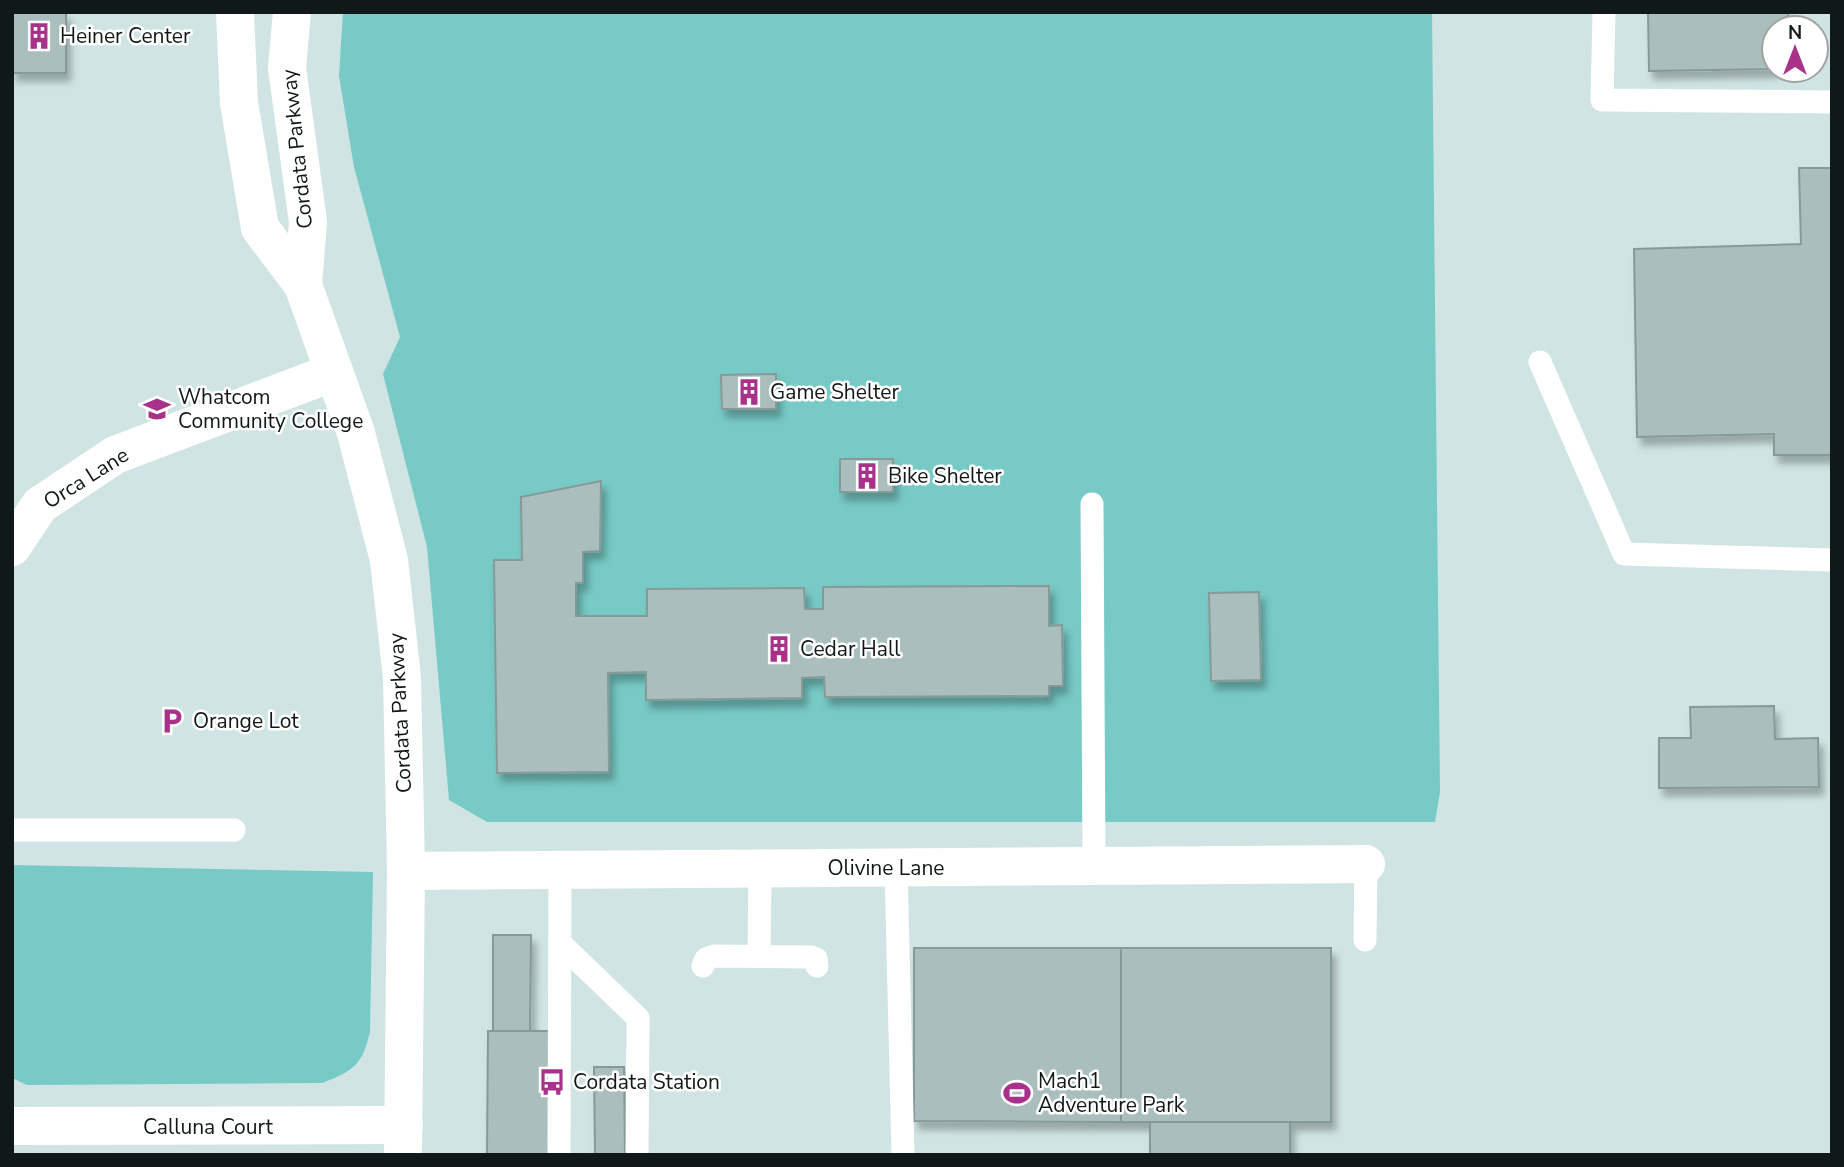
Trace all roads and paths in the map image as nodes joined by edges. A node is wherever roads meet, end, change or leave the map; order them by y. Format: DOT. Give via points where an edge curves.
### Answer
graph roads {
  1 [pos="234,12"];
  2 [pos="292,12"];
  3 [pos="1604,12"];
  4 [pos="1832,102"];
  5 [pos="303,285"];
  6 [pos="1540,362"];
  7 [pos="334,372"];
  8 [pos="1092,503"];
  9 [pos="12,547"];
  10 [pos="1832,560"];
  11 [pos="12,830"];
  12 [pos="234,830"];
  13 [pos="1366,864"];
  14 [pos="1094,867"];
  15 [pos="896,868"];
  16 [pos="760,869"];
  17 [pos="407,870"];
  18 [pos="560,871"];
  19 [pos="1365,940"];
  20 [pos="560,943"];
  21 [pos="760,956"];
  22 [pos="703,966"];
  23 [pos="817,966"];
  24 [pos="12,1126"];
  25 [pos="404,1140"];
  26 [pos="559,1155"];
  27 [pos="637,1155"];
  28 [pos="902,1155"];
  1 -- 5 [label="street, Cordata Parkway" via="239,103 260,228"];
  2 -- 5 [label="street, Cordata Parkway" via="287,68 308,222"];
  3 -- 4 [label="lane" via="1602,100"];
  5 -- 7 [label="street, Cordata Parkway"];
  6 -- 10 [label="lane" via="1624,554"];
  7 -- 9 [label="street, Orca Lane" via="115,455 40,505"];
  7 -- 17 [label="street, Cordata Parkway" via="356,433 389,560 401,678"];
  8 -- 14 [label="lane"];
  11 -- 12 [label="lane"];
  13 -- 14 [label="street, Olivine Lane"];
  13 -- 19 [label="lane"];
  14 -- 15 [label="street, Olivine Lane"];
  15 -- 16 [label="street, Olivine Lane"];
  15 -- 28 [label="lane"];
  16 -- 18 [label="street, Olivine Lane"];
  16 -- 21 [label="lane"];
  17 -- 18 [label="street, Olivine Lane"];
  17 -- 25 [label="street, Cordata Parkway"];
  18 -- 20 [label="lane"];
  20 -- 26 [label="lane"];
  20 -- 27 [label="lane" via="638,1018"];
  21 -- 22 [label="lane" via="713,956"];
  21 -- 23 [label="lane" via="811,957"];
  24 -- 25 [label="street, Calluna Court"];
}
